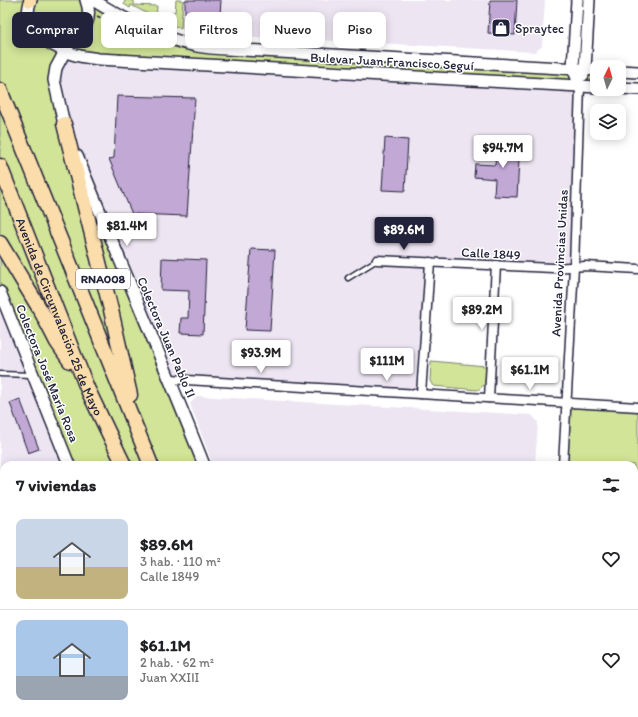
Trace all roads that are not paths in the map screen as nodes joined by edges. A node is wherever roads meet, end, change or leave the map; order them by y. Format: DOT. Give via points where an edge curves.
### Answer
graph roads {
  1 [pos="31,0"];
  2 [pos="86,0"];
  3 [pos="93,0"];
  4 [pos="577,0"];
  5 [pos="589,0"];
  6 [pos="28,12"];
  7 [pos="89,12"];
  8 [pos="57,48"];
  9 [pos="66,48"];
  10 [pos="64,52"];
  11 [pos="573,68"];
  12 [pos="585,69"];
  13 [pos="590,69"];
  14 [pos="626,71"];
  15 [pos="638,72"];
  16 [pos="580,86"];
  17 [pos="590,87"];
  18 [pos="626,88"];
  19 [pos="638,89"];
  20 [pos="0,90"];
  21 [pos="64,124"];
  22 [pos="0,166"];
  23 [pos="0,242"];
  24 [pos="377,260"];
  25 [pos="430,262"];
  26 [pos="496,265"];
  27 [pos="574,267"];
  28 [pos="638,269"];
  29 [pos="348,278"];
  30 [pos="0,292"];
  31 [pos="0,374"];
  32 [pos="32,375"];
  33 [pos="170,379"];
  34 [pos="87,388"];
  35 [pos="421,394"];
  36 [pos="489,398"];
  37 [pos="566,403"];
  38 [pos="638,407"];
  39 [pos="138,435"];
  40 [pos="67,461"];
  41 [pos="122,461"];
  42 [pos="149,461"];
  43 [pos="202,461"];
  44 [pos="563,461"];
  1 -- 6 [label="main road, Bulevar Juan Francisco Seguí"];
  2 -- 7 [label="main road, Colectora Juan Pablo II"];
  3 -- 11 [label="main road, Bulevar Juan Francisco Seguí" via="143,28 198,46"];
  4 -- 11 [label="main road, Avenida Provincias Unidas"];
  5 -- 12 [label="main road, Avenida Provincias Unidas"];
  8 -- 10 [label="main road, Bulevar Juan Francisco Seguí"];
  9 -- 10 [label="main road, Colectora Juan Pablo II"];
  10 -- 16 [label="main road, Bulevar Juan Francisco Seguí" via="98,59"];
  10 -- 21 [label="main road, Colectora Juan Pablo II" via="56,68 54,80"];
  11 -- 12 [label="main road, Bulevar Juan Francisco Seguí"];
  11 -- 16 [label="main road, Avenida Provincias Unidas"];
  12 -- 13 [label="main road, Bulevar Juan Francisco Seguí"];
  12 -- 16 [label="main road, Avenida Provincias Unidas"];
  14 -- 15 [label="main road"];
  16 -- 17 [label="main road, Bulevar Juan Francisco Seguí"];
  16 -- 27 [label="street, Avenida Provincias Unidas"];
  18 -- 19 [label="main road"];
  20 -- 39 [label="highway, RNA008"];
  21 -- 33 [label="main road, Colectora Juan Pablo II"];
  21 -- 39 [label="highway, RNA008" via="111,310"];
  22 -- 34 [label="highway, Avenida de Circunvalación 25 de Mayo"];
  23 -- 34 [label="highway" via="57,342"];
  24 -- 25 [label="street, Calle 1849"];
  24 -- 29 [label="lane, Calle 1849"];
  25 -- 26 [label="street, Calle 1849"];
  25 -- 35 [label="street"];
  26 -- 27 [label="street, Calle 1849"];
  26 -- 36 [label="street"];
  27 -- 28 [label="street, Calle 1849"];
  27 -- 37 [label="street, Avenida Provincias Unidas"];
  30 -- 32 [label="main road, Colectora José María Rosa"];
  31 -- 32 [label="lane"];
  32 -- 40 [label="main road, Colectora José María Rosa"];
  33 -- 35 [label="street"];
  33 -- 43 [label="main road, Colectora Juan Pablo II"];
  34 -- 41 [label="highway, Avenida de Circunvalación 25 de Mayo"];
  35 -- 36 [label="street"];
  36 -- 37 [label="street"];
  37 -- 38 [label="street"];
  37 -- 44 [label="street, Avenida Provincias Unidas"];
  39 -- 42 [label="highway, RNA008"];
}
